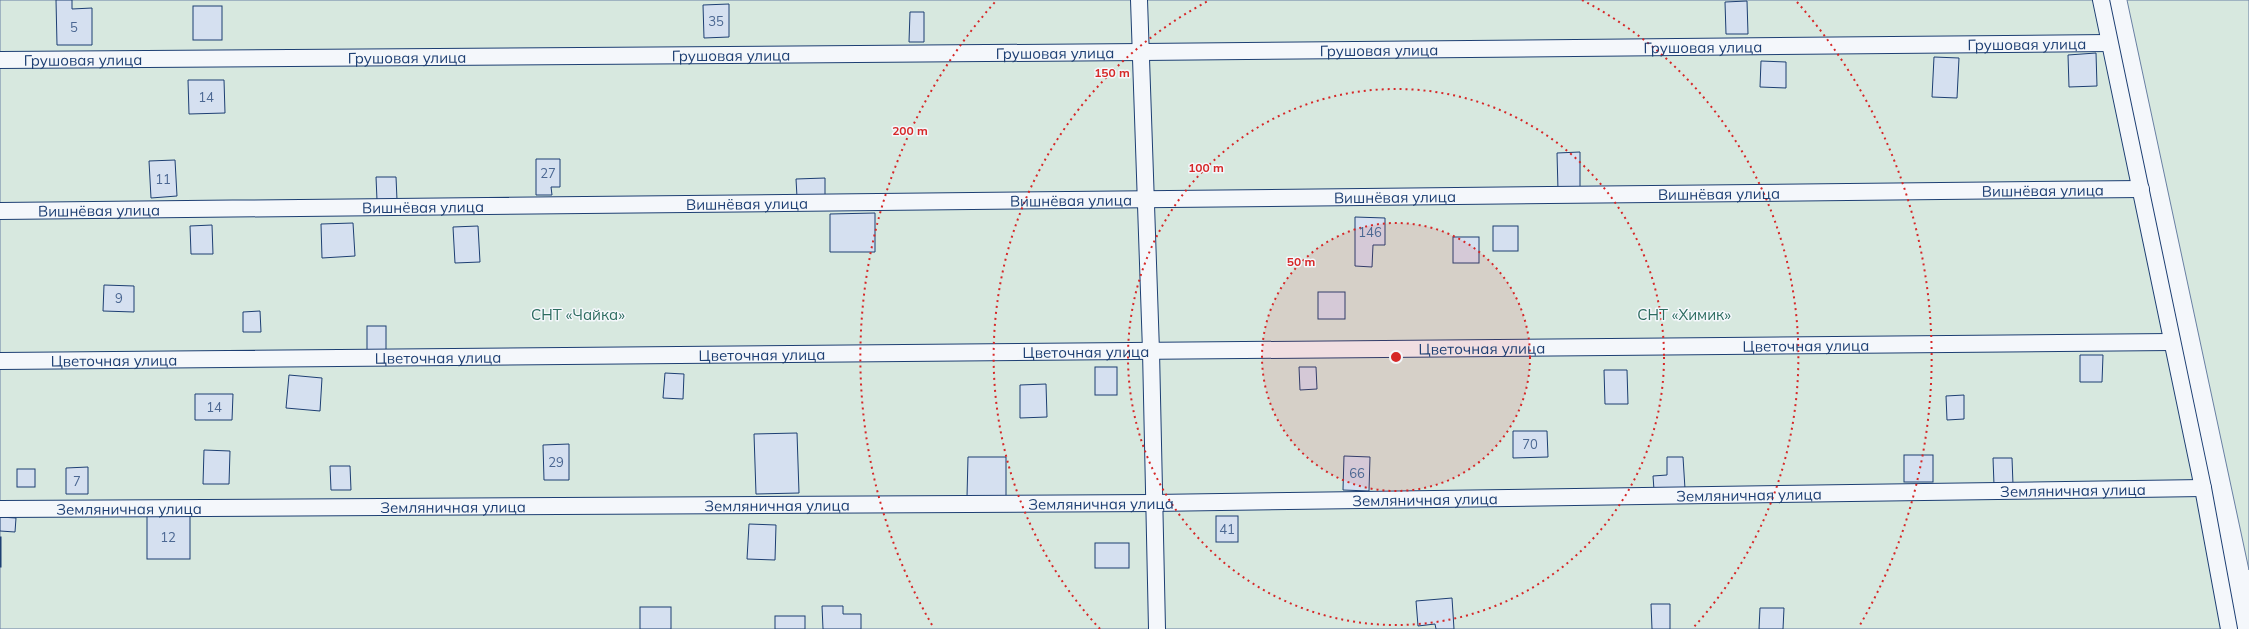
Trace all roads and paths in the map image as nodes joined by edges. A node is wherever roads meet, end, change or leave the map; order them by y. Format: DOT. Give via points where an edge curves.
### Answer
graph roads {
  1 [pos="1139,0"];
  2 [pos="2100,0"];
  3 [pos="2109,43"];
  4 [pos="1142,52"];
  5 [pos="0,60"];
  6 [pos="2141,189"];
  7 [pos="1145,199"];
  8 [pos="0,211"];
  9 [pos="2171,342"];
  10 [pos="1151,351"];
  11 [pos="0,361"];
  12 [pos="2203,488"];
  13 [pos="1153,503"];
  14 [pos="0,509"];
  15 [pos="1157,629"];
  16 [pos="2229,629"];
  1 -- 4 [label="street"];
  2 -- 3 [label="street"];
  3 -- 4 [label="street, Грушовая улица"];
  3 -- 6 [label="street"];
  4 -- 5 [label="street, Грушовая улица"];
  4 -- 7 [label="street"];
  6 -- 7 [label="street, Вишнёвая улица"];
  6 -- 9 [label="street"];
  7 -- 8 [label="street, Вишнёвая улица"];
  7 -- 10 [label="street"];
  9 -- 10 [label="street, Цветочная улица"];
  9 -- 12 [label="street"];
  10 -- 11 [label="street, Цветочная улица"];
  10 -- 13 [label="street"];
  12 -- 13 [label="street, Земляничная улица"];
  12 -- 16 [label="street"];
  13 -- 14 [label="street, Земляничная улица"];
  13 -- 15 [label="street"];
}
